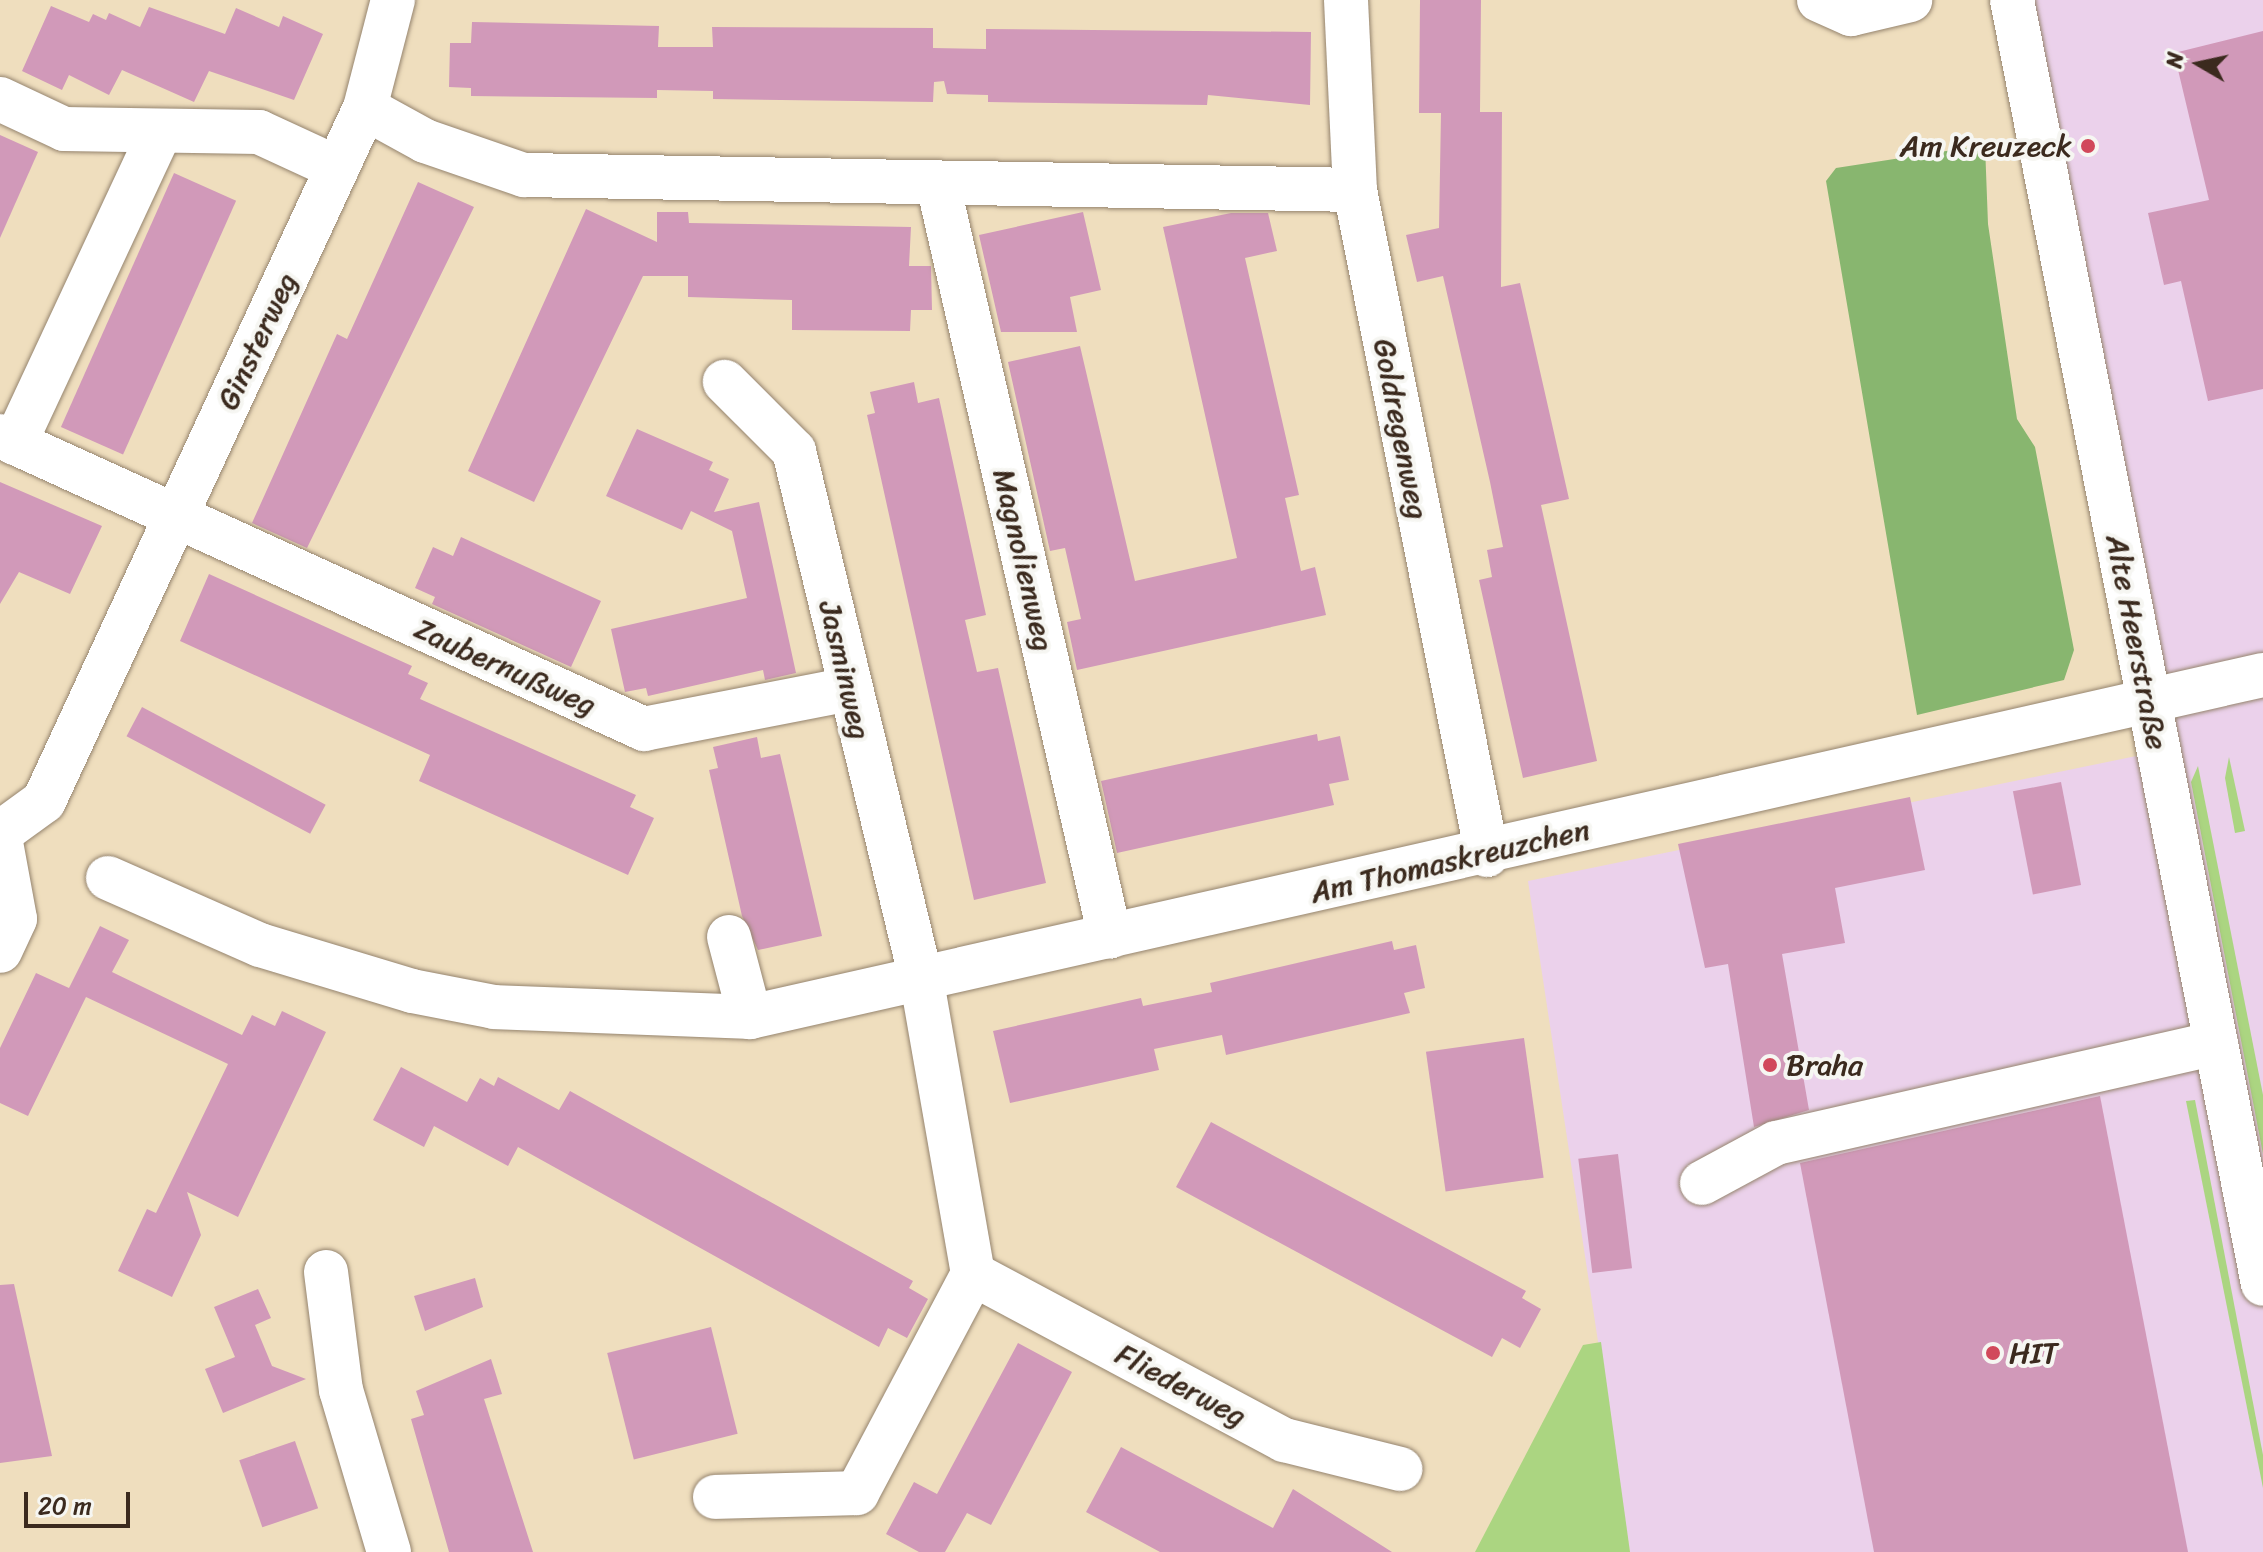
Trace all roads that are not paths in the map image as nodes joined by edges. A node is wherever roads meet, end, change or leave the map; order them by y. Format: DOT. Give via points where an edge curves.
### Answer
graph roads {
  1 [pos="1346,0"];
  2 [pos="1819,0"];
  3 [pos="1910,0"];
  4 [pos="2012,0"];
  5 [pos="390,15"];
  6 [pos="0,99"];
  7 [pos="365,108"];
  8 [pos="160,132"];
  9 [pos="337,168"];
  10 [pos="938,184"];
  11 [pos="1355,190"];
  12 [pos="725,382"];
  13 [pos="8,440"];
  14 [pos="177,514"];
  15 [pos="2263,675"];
  16 [pos="849,689"];
  17 [pos="2149,703"];
  18 [pos="0,835"];
  19 [pos="1487,855"];
  20 [pos="108,878"];
  21 [pos="729,937"];
  22 [pos="1110,937"];
  23 [pos="0,951"];
  24 [pos="922,983"];
  25 [pos="750,1017"];
  26 [pos="2216,1043"];
  27 [pos="1702,1183"];
  28 [pos="326,1272"];
  29 [pos="973,1274"];
  30 [pos="2263,1284"];
  31 [pos="1400,1469"];
  32 [pos="715,1497"];
  33 [pos="389,1552"];
  1 -- 11 [label="street, Goldregenweg"];
  2 -- 3 [label="street" via="1851,14"];
  4 -- 17 [label="street, Alte Heerstraße"];
  5 -- 7 [label="street, Ginsterweg"];
  6 -- 8 [label="street" via="64,129"];
  7 -- 9 [label="street, Ginsterweg"];
  7 -- 10 [label="street" via="425,141 524,175"];
  8 -- 9 [label="street" via="259,132"];
  8 -- 13 [label="street"];
  9 -- 14 [label="street, Ginsterweg"];
  10 -- 11 [label="street"];
  10 -- 22 [label="street, Magnolienweg"];
  11 -- 19 [label="street, Goldregenweg"];
  12 -- 16 [label="street, Jasminweg" via="794,451"];
  13 -- 14 [label="street"];
  14 -- 16 [label="street, Zaubernußweg" via="644,729"];
  14 -- 18 [label="street, Ginsterweg" via="44,801"];
  15 -- 17 [label="street"];
  16 -- 24 [label="street, Jasminweg"];
  17 -- 19 [label="street, Am Thomaskreuzchen"];
  17 -- 26 [label="street, Alte Heerstraße"];
  18 -- 23 [label="street" via="15,919"];
  19 -- 22 [label="street, Am Thomaskreuzchen"];
  20 -- 25 [label="street, Am Thomaskreuzchen" via="260,945 412,991 494,1007"];
  21 -- 25 [label="street"];
  22 -- 24 [label="street, Am Thomaskreuzchen"];
  24 -- 25 [label="street, Am Thomaskreuzchen"];
  24 -- 29 [label="street"];
  26 -- 27 [label="street" via="1776,1143"];
  26 -- 30 [label="street, Alte Heerstraße"];
  28 -- 33 [label="street" via="341,1390"];
  29 -- 31 [label="street, Fliederweg" via="1284,1440"];
  29 -- 32 [label="street" via="857,1493"];
}
